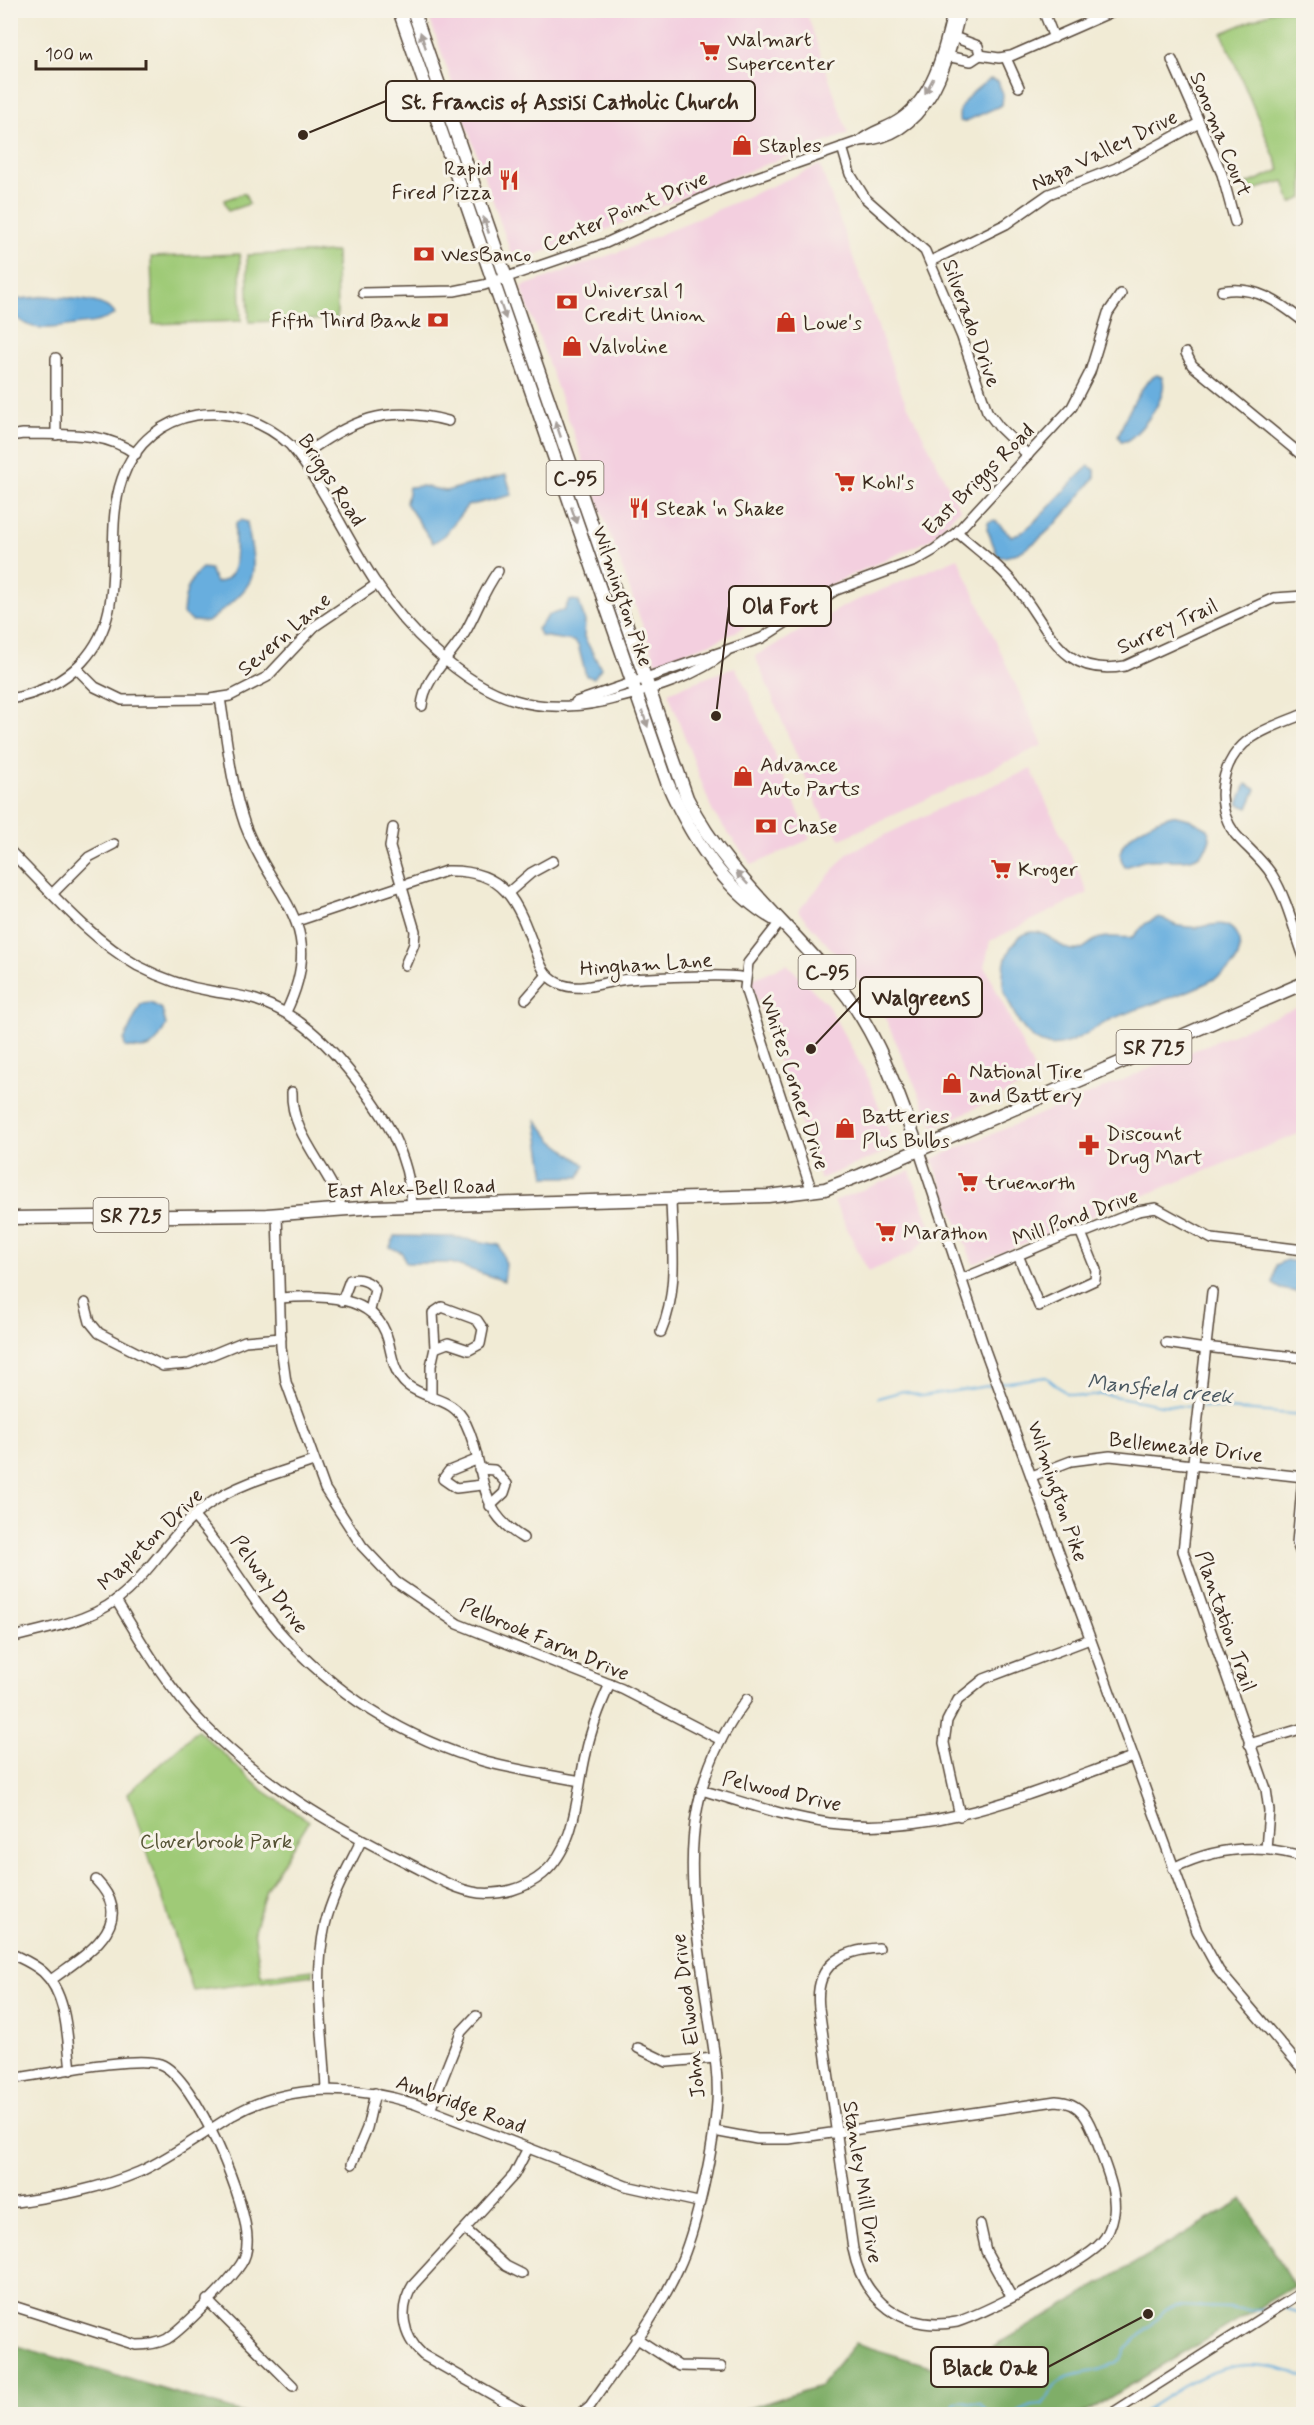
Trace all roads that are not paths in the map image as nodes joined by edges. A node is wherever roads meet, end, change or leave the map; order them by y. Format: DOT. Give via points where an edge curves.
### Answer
graph roads {
  1 [pos="399,10"];
  2 [pos="413,10"];
  3 [pos="953,10"];
  4 [pos="961,10"];
  5 [pos="1043,10"];
  6 [pos="1116,10"];
  7 [pos="951,36"];
  8 [pos="1054,38"];
  9 [pos="945,55"];
  10 [pos="980,55"];
  11 [pos="1006,58"];
  12 [pos="1172,60"];
  13 [pos="1019,87"];
  14 [pos="1199,123"];
  15 [pos="842,147"];
  16 [pos="1235,222"];
  17 [pos="931,261"];
  18 [pos="499,280"];
  19 [pos="1222,291"];
  20 [pos="363,293"];
  21 [pos="1122,294"];
  22 [pos="1304,322"];
  23 [pos="1186,353"];
  24 [pos="56,358"];
  25 [pos="448,421"];
  26 [pos="56,435"];
  27 [pos="10,436"];
  28 [pos="135,454"];
  29 [pos="1028,455"];
  30 [pos="300,457"];
  31 [pos="1304,457"];
  32 [pos="957,531"];
  33 [pos="498,571"];
  34 [pos="377,584"];
  35 [pos="1304,596"];
  36 [pos="447,660"];
  37 [pos="76,668"];
  38 [pos="640,686"];
  39 [pos="220,698"];
  40 [pos="10,699"];
  41 [pos="422,706"];
  42 [pos="1304,714"];
  43 [pos="393,828"];
  44 [pos="114,844"];
  45 [pos="10,851"];
  46 [pos="553,861"];
  47 [pos="401,886"];
  48 [pos="509,892"];
  49 [pos="53,893"];
  50 [pos="297,921"];
  51 [pos="780,922"];
  52 [pos="1304,957"];
  53 [pos="405,965"];
  54 [pos="547,975"];
  55 [pos="744,978"];
  56 [pos="1304,983"];
  57 [pos="526,999"];
  58 [pos="286,1012"];
  59 [pos="292,1092"];
  60 [pos="919,1150"];
  61 [pos="812,1192"];
  62 [pos="671,1199"];
  63 [pos="412,1206"];
  64 [pos="342,1209"];
  65 [pos="278,1214"];
  66 [pos="10,1218"];
  67 [pos="1081,1233"];
  68 [pos="1304,1250"];
  69 [pos="1018,1255"];
  70 [pos="962,1279"];
  71 [pos="1212,1292"];
  72 [pos="280,1298"];
  73 [pos="342,1301"];
  74 [pos="85,1303"];
  75 [pos="369,1310"];
  76 [pos="661,1332"];
  77 [pos="281,1338"];
  78 [pos="1166,1343"];
  79 [pos="435,1348"];
  80 [pos="1205,1348"];
  81 [pos="1304,1358"];
  82 [pos="431,1395"];
  83 [pos="313,1461"];
  84 [pos="1191,1464"];
  85 [pos="478,1465"];
  86 [pos="1032,1476"];
  87 [pos="1303,1477"];
  88 [pos="482,1485"];
  89 [pos="490,1506"];
  90 [pos="194,1517"];
  91 [pos="522,1538"];
  92 [pos="1304,1562"];
  93 [pos="116,1600"];
  94 [pos="10,1638"];
  95 [pos="1090,1639"];
  96 [pos="610,1684"];
  97 [pos="747,1699"];
  98 [pos="1304,1728"];
  99 [pos="721,1740"];
  100 [pos="1249,1744"];
  101 [pos="1132,1757"];
  102 [pos="580,1782"];
  103 [pos="701,1790"];
  104 [pos="960,1816"];
  105 [pos="361,1841"];
  106 [pos="1266,1849"];
  107 [pos="1304,1857"];
  108 [pos="1173,1868"];
  109 [pos="96,1880"];
  110 [pos="879,1948"];
  111 [pos="10,1953"];
  112 [pos="51,1980"];
  113 [pos="476,2016"];
  114 [pos="638,2049"];
  115 [pos="715,2058"];
  116 [pos="71,2070"];
  117 [pos="1304,2071"];
  118 [pos="10,2079"];
  119 [pos="326,2090"];
  120 [pos="375,2093"];
  121 [pos="430,2110"];
  122 [pos="212,2129"];
  123 [pos="714,2131"];
  124 [pos="836,2132"];
  125 [pos="528,2148"];
  126 [pos="352,2164"];
  127 [pos="698,2202"];
  128 [pos="10,2203"];
  129 [pos="980,2224"];
  130 [pos="465,2229"];
  131 [pos="522,2274"];
  132 [pos="1304,2291"];
  133 [pos="1011,2296"];
  134 [pos="207,2300"];
  135 [pos="10,2305"];
  136 [pos="636,2338"];
  137 [pos="721,2367"];
  138 [pos="293,2386"];
  139 [pos="526,2415"];
  140 [pos="580,2415"];
  141 [pos="1111,2415"];
  1 -- 18 [label="main road, Wilmington Pike"];
  18 -- 2 [label="main road, Wilmington Pike / C-95, one-way"];
  3 -- 7 [label="street, Center Point Drive"];
  4 -- 7 [label="street, Center Point Drive"];
  5 -- 8 [label="street"];
  6 -- 8 [label="street"];
  7 -- 9 [label="street, Center Point Drive"];
  7 -- 10 [label="street" via="978,46"];
  8 -- 11 [label="street"];
  9 -- 10 [label="street" via="971,62"];
  9 -- 15 [label="street, Center Point Drive" via="919,102 898,120"];
  10 -- 11 [label="street"];
  11 -- 13 [label="street"];
  12 -- 14 [label="street, Sonoma Court"];
  14 -- 16 [label="street, Sonoma Court" via="1228,191"];
  14 -- 17 [label="street, Napa Valley Drive" via="1116,168 1050,194 1006,224"];
  15 -- 17 [label="street, Silverado Drive" via="850,174 865,198 917,242"];
  15 -- 18 [label="street, Center Point Drive" via="723,189 606,243"];
  17 -- 29 [label="street, Silverado Drive" via="987,411"];
  18 -- 20 [label="street, Center Point Drive" via="454,291"];
  18 -- 38 [label="main road, Wilmington Pike / C-95"];
  19 -- 22 [label="street" via="1238,288 1256,292"];
  21 -- 29 [label="street, East Briggs Road" via="1108,313 1078,397"];
  23 -- 31 [label="street" via="1192,365"];
  24 -- 26 [label="street"];
  25 -- 30 [label="street" via="407,414 368,418 341,429"];
  26 -- 27 [label="street"];
  26 -- 28 [label="street" via="112,439"];
  28 -- 30 [label="street, Briggs Road" via="156,433 175,422 221,412 265,425"];
  28 -- 37 [label="street, Briggs Road" via="119,489 114,591 109,614 98,640"];
  29 -- 32 [label="street, East Briggs Road"];
  30 -- 34 [label="street, Briggs Road"];
  32 -- 35 [label="street, Surrey Trail" via="1017,587 1060,649 1102,669 1125,666 1265,602 1284,596"];
  32 -- 38 [label="street, East Briggs Road" via="927,555 842,587 773,632 726,652 709,665"];
  33 -- 36 [label="street"];
  34 -- 36 [label="street, Briggs Road" via="409,625"];
  34 -- 39 [label="street, Severn Lane" via="315,626 267,677 246,690"];
  36 -- 38 [label="street, Briggs Road" via="479,683 515,700 548,705 571,704"];
  36 -- 41 [label="street" via="428,685"];
  37 -- 39 [label="street, Severn Lane" via="95,687 122,700"];
  37 -- 40 [label="street, Briggs Road" via="49,687"];
  51 -- 38 [label="main road, Wilmington Pike / C-95, one-way" via="705,833"];
  38 -- 51 [label="main road, Wilmington Pike / C-95, one-way" via="667,782 689,828 715,866 755,908"];
  39 -- 50 [label="street" via="245,825"];
  42 -- 52 [label="street" via="1258,734 1240,747 1228,766 1222,789 1228,820 1271,874"];
  43 -- 47 [label="street" via="390,847"];
  44 -- 49 [label="street" via="89,857"];
  45 -- 49 [label="street"];
  46 -- 48 [label="street"];
  47 -- 48 [label="street" via="446,871 465,871 482,875"];
  47 -- 50 [label="street"];
  47 -- 53 [label="street" via="415,931"];
  48 -- 54 [label="street"];
  49 -- 58 [label="street" via="105,944 140,967 189,987 242,996"];
  50 -- 58 [label="street" via="301,973"];
  51 -- 55 [label="street, Whites Corner Drive" via="749,962"];
  51 -- 60 [label="main road, Wilmington Pike / C-95" via="833,978 868,1026"];
  54 -- 55 [label="street, Hingham Lane" via="559,983 587,988 622,980"];
  54 -- 57 [label="street"];
  55 -- 61 [label="street, Whites Corner Drive" via="749,1004"];
  56 -- 60 [label="main road, SR 725"];
  58 -- 63 [label="street" via="325,1043 379,1108 403,1155"];
  59 -- 64 [label="street" via="299,1126 329,1175"];
  60 -- 61 [label="main road, SR 725"];
  60 -- 70 [label="street, Wilmington Pike"];
  61 -- 62 [label="main road, East Alex-Bell Road / SR 725"];
  62 -- 63 [label="main road, East Alex-Bell Road / SR 725"];
  62 -- 76 [label="street" via="673,1287 670,1311"];
  63 -- 64 [label="main road, East Alex-Bell Road / SR 725"];
  64 -- 65 [label="main road, East Alex-Bell Road / SR 725"];
  65 -- 66 [label="main road, East Alex-Bell Road / SR 725"];
  65 -- 72 [label="street, Pelbrook Farm Drive"];
  67 -- 68 [label="street, Mill Pond Drive" via="1156,1208 1212,1239"];
  67 -- 69 [label="street, Mill Pond Drive" via="1070,1233"];
  67 -- 69 [label="street" via="1096,1270 1095,1280 1039,1306"];
  69 -- 70 [label="street, Mill Pond Drive"];
  70 -- 86 [label="street, Wilmington Pike"];
  71 -- 80 [label="street, Plantation Trail"];
  72 -- 73 [label="street"];
  72 -- 77 [label="street, Pelbrook Farm Drive"];
  73 -- 75 [label="street"];
  73 -- 75 [label="street" via="350,1281 370,1283 375,1290"];
  74 -- 77 [label="street" via="90,1322 99,1333 163,1366 189,1364 252,1339"];
  75 -- 82 [label="street" via="385,1329 401,1378 415,1390"];
  77 -- 83 [label="street, Pelbrook Farm Drive" via="286,1382"];
  78 -- 80 [label="street"];
  79 -- 79 [label="street" via="448,1343 463,1349 474,1348 483,1339 482,1324 447,1307 438,1308 433,1313"];
  79 -- 82 [label="street"];
  80 -- 81 [label="street"];
  80 -- 84 [label="street, Plantation Trail"];
  82 -- 85 [label="street" via="451,1404 464,1419"];
  83 -- 90 [label="street, Mapleton Drive" via="226,1494"];
  83 -- 96 [label="street, Pelbrook Farm Drive" via="335,1507 362,1546 396,1582 425,1605 479,1634"];
  84 -- 86 [label="street, Bellemeade Drive" via="1098,1456 1071,1461"];
  84 -- 87 [label="street, Bellemeade Drive"];
  84 -- 100 [label="street, Plantation Trail" via="1183,1537 1185,1564"];
  85 -- 88 [label="street"];
  85 -- 88 [label="street" via="449,1471 443,1479 456,1488"];
  85 -- 89 [label="street" via="494,1470 507,1484 504,1493"];
  86 -- 95 [label="street, Wilmington Pike"];
  87 -- 92 [label="street" via="1297,1543"];
  88 -- 89 [label="street"];
  89 -- 91 [label="street" via="501,1523"];
  90 -- 93 [label="street, Mapleton Drive" via="140,1579"];
  90 -- 102 [label="street, Pelway Drive" via="223,1551 277,1629 313,1666 368,1709 413,1734 467,1756"];
  93 -- 94 [label="street, Mapleton Drive" via="87,1617"];
  93 -- 105 [label="street" via="170,1685 230,1750 288,1797"];
  95 -- 101 [label="street, Wilmington Pike"];
  95 -- 104 [label="street" via="989,1678 964,1693 947,1720 945,1755"];
  96 -- 99 [label="street, Pelbrook Farm Drive"];
  96 -- 102 [label="street" via="593,1726"];
  97 -- 99 [label="street, John Elwood Drive"];
  98 -- 100 [label="street"];
  99 -- 103 [label="street, John Elwood Drive"];
  100 -- 106 [label="street, Plantation Trail" via="1269,1800"];
  101 -- 104 [label="street, Pelwood Drive" via="1031,1795"];
  101 -- 108 [label="street, Wilmington Pike"];
  102 -- 105 [label="street" via="570,1831 559,1856 543,1874 517,1889 488,1894 472,1892"];
  103 -- 104 [label="street, Pelwood Drive" via="829,1823 898,1826"];
  103 -- 115 [label="street, John Elwood Drive" via="692,1843 691,1890"];
  105 -- 119 [label="street" via="332,1902 323,1937 320,1976"];
  106 -- 107 [label="street"];
  106 -- 108 [label="street" via="1219,1852"];
  108 -- 117 [label="street, Wilmington Pike" via="1211,1959"];
  109 -- 112 [label="street" via="110,1900 110,1925 98,1944"];
  110 -- 124 [label="street, Stanley Mill Drive" via="857,1949 840,1956 828,1967 818,1990"];
  111 -- 112 [label="street" via="30,1962"];
  112 -- 116 [label="street" via="61,2002"];
  113 -- 121 [label="street" via="460,2032"];
  114 -- 115 [label="street" via="667,2062"];
  115 -- 123 [label="street, John Elwood Drive"];
  116 -- 118 [label="street"];
  116 -- 122 [label="street" via="136,2061 161,2064 181,2079"];
  119 -- 120 [label="street, Ambridge Road"];
  119 -- 122 [label="street, Ambridge Road" via="280,2096 248,2108"];
  120 -- 121 [label="street, Ambridge Road"];
  120 -- 126 [label="street" via="367,2128"];
  121 -- 125 [label="street, Ambridge Road"];
  122 -- 128 [label="street, Ambridge Road" via="155,2164 114,2182"];
  122 -- 134 [label="street" via="245,2221 248,2241 239,2267"];
  123 -- 124 [label="street" via="776,2140"];
  123 -- 127 [label="street, John Elwood Drive"];
  124 -- 133 [label="street, Stanley Mill Drive" via="856,2266 876,2299 904,2318 937,2325 967,2319"];
  124 -- 133 [label="street, Stanley Mill Drive" via="1056,2101 1078,2107 1089,2119 1114,2198 1110,2228 1102,2242 1086,2256"];
  125 -- 127 [label="street, Ambridge Road" via="626,2186"];
  125 -- 130 [label="street" via="514,2175"];
  127 -- 136 [label="street, John Elwood Drive" via="693,2230 678,2270"];
  129 -- 133 [label="street" via="986,2251"];
  130 -- 131 [label="street" via="506,2266"];
  130 -- 139 [label="street" via="409,2292 405,2327 423,2355"];
  132 -- 141 [label="street"];
  134 -- 135 [label="street" via="168,2338 144,2345"];
  134 -- 138 [label="street"];
  136 -- 137 [label="street" via="679,2366"];
  136 -- 140 [label="street, John Elwood Drive"];
}
